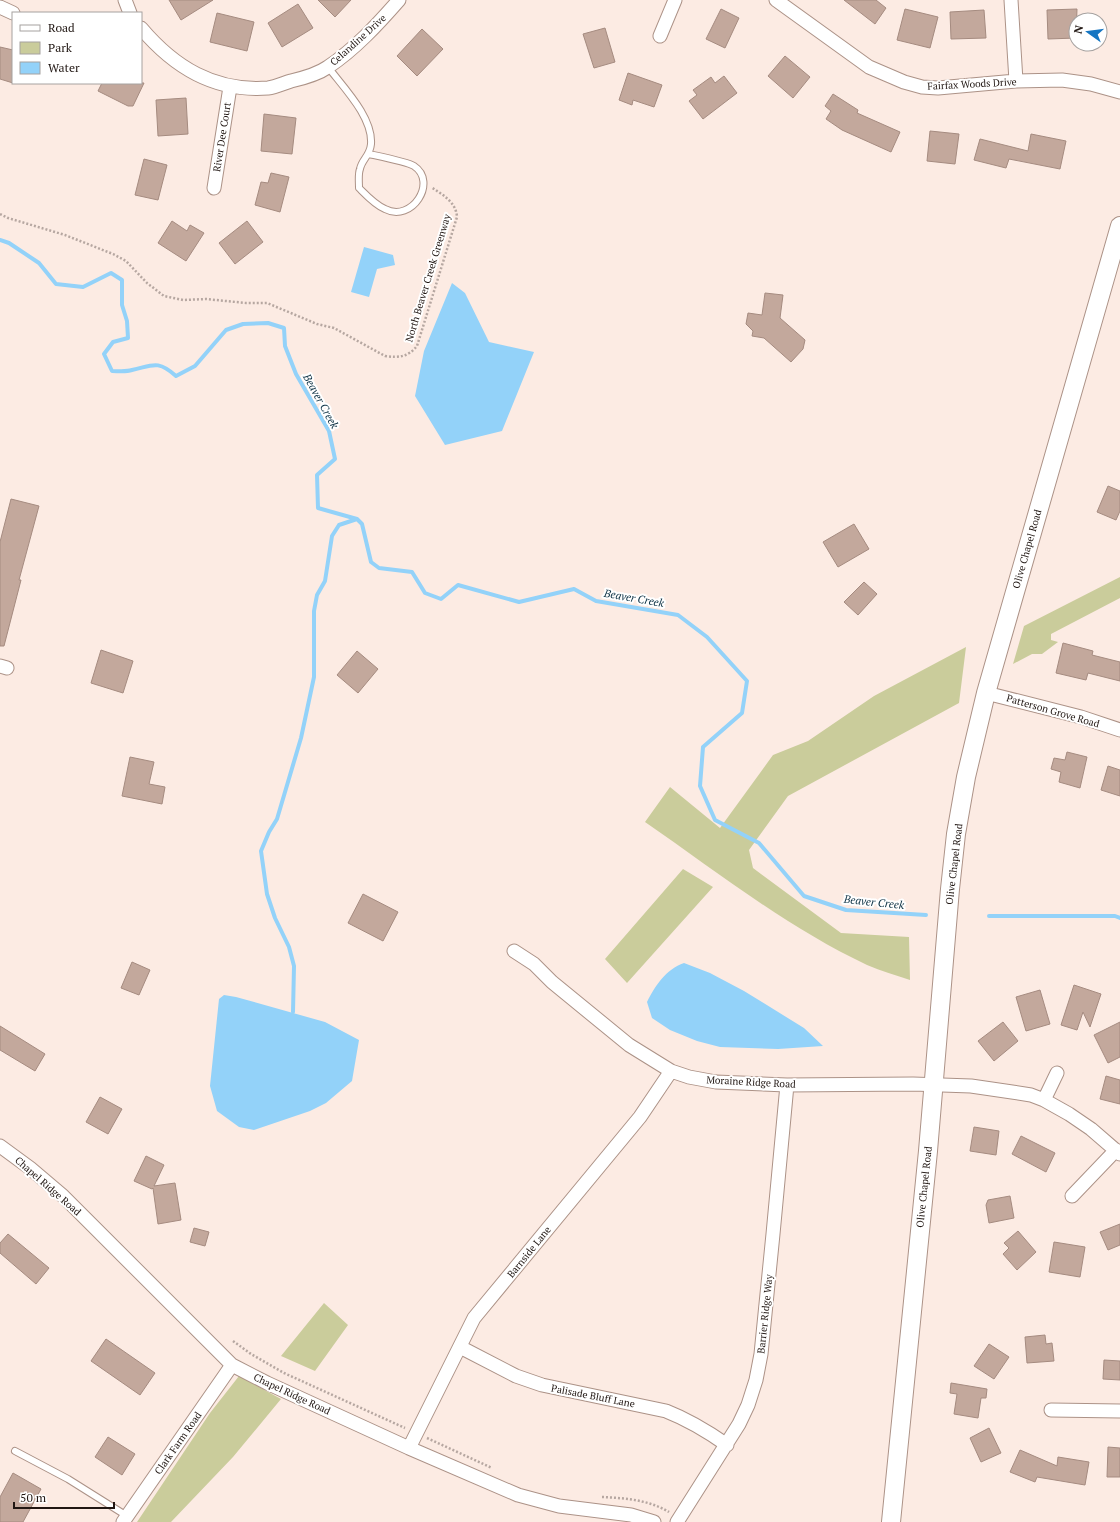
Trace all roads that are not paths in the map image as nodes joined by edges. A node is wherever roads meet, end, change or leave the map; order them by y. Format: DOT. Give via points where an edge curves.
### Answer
graph roads {
  1 [pos="125,0"];
  2 [pos="399,0"];
  3 [pos="675,0"];
  4 [pos="776,0"];
  5 [pos="1011,0"];
  6 [pos="0,7"];
  7 [pos="130,12"];
  8 [pos="12,13"];
  9 [pos="142,29"];
  10 [pos="660,36"];
  11 [pos="328,67"];
  12 [pos="1016,81"];
  13 [pos="230,87"];
  14 [pos="1120,92"];
  15 [pos="369,154"];
  16 [pos="214,188"];
  17 [pos="1120,226"];
  18 [pos="986,693"];
  19 [pos="1120,730"];
  20 [pos="514,951"];
  21 [pos="671,1070"];
  22 [pos="1057,1073"];
  23 [pos="787,1085"];
  24 [pos="934,1085"];
  25 [pos="1044,1100"];
  26 [pos="0,1146"];
  27 [pos="1118,1152"];
  28 [pos="1072,1196"];
  29 [pos="460,1346"];
  30 [pos="232,1365"];
  31 [pos="1051,1410"];
  32 [pos="1120,1411"];
  33 [pos="726,1445"];
  34 [pos="409,1448"];
  35 [pos="15,1451"];
  36 [pos="125,1519"];
  37 [pos="654,1522"];
  38 [pos="677,1522"];
  39 [pos="891,1522"];
  1 -- 7 [label="street"];
  2 -- 11 [label="street, Celandine Drive" via="365,36"];
  3 -- 10 [label="street"];
  4 -- 12 [label="street, Fairfax Woods Drive" via="869,67 904,82 938,88"];
  5 -- 12 [label="street"];
  6 -- 8 [label="street"];
  9 -- 13 [label="street, Celandine Drive" via="164,52 186,69"];
  11 -- 13 [label="street, Celandine Drive" via="269,88"];
  11 -- 15 [label="lane" via="356,104 368,125 371,142"];
  12 -- 14 [label="street, Fairfax Woods Drive" via="1062,80"];
  13 -- 16 [label="street, River Dee Court"];
  15 -- 15 [label="lane" via="360,169 359,188 385,210 408,210 423,191 424,182 420,173 413,166"];
  17 -- 18 [label="main road, Olive Chapel Road"];
  18 -- 19 [label="street, Patterson Grove Road" via="1081,716"];
  18 -- 24 [label="main road, Olive Chapel Road" via="956,834"];
  20 -- 21 [label="street, Moraine Ridge Road" via="534,964 552,982 629,1045"];
  21 -- 23 [label="street, Moraine Ridge Road" via="689,1077 716,1082"];
  21 -- 29 [label="street, Barnside Lane" via="640,1117 474,1318"];
  22 -- 25 [label="street"];
  23 -- 24 [label="street, Moraine Ridge Road"];
  23 -- 33 [label="street, Barrier Ridge Way" via="761,1354 748,1405"];
  24 -- 25 [label="street, Moraine Ridge Road" via="991,1088 1031,1095"];
  24 -- 39 [label="main road, Olive Chapel Road"];
  25 -- 27 [label="street, Moraine Ridge Road" via="1092,1129"];
  26 -- 30 [label="street, Chapel Ridge Road" via="63,1196"];
  27 -- 28 [label="street"];
  29 -- 33 [label="street, Palisade Bluff Lane" via="516,1376 542,1386 666,1411 685,1418"];
  29 -- 34 [label="street, Barnside Lane"];
  30 -- 34 [label="street, Chapel Ridge Road"];
  30 -- 36 [label="street, Clark Farm Road"];
  31 -- 32 [label="street"];
  33 -- 38 [label="street, Barrier Ridge Way"];
  34 -- 37 [label="street, Chapel Ridge Road" via="536,1501 630,1515"];
  35 -- 36 [label="lane" via="68,1479"];
}
